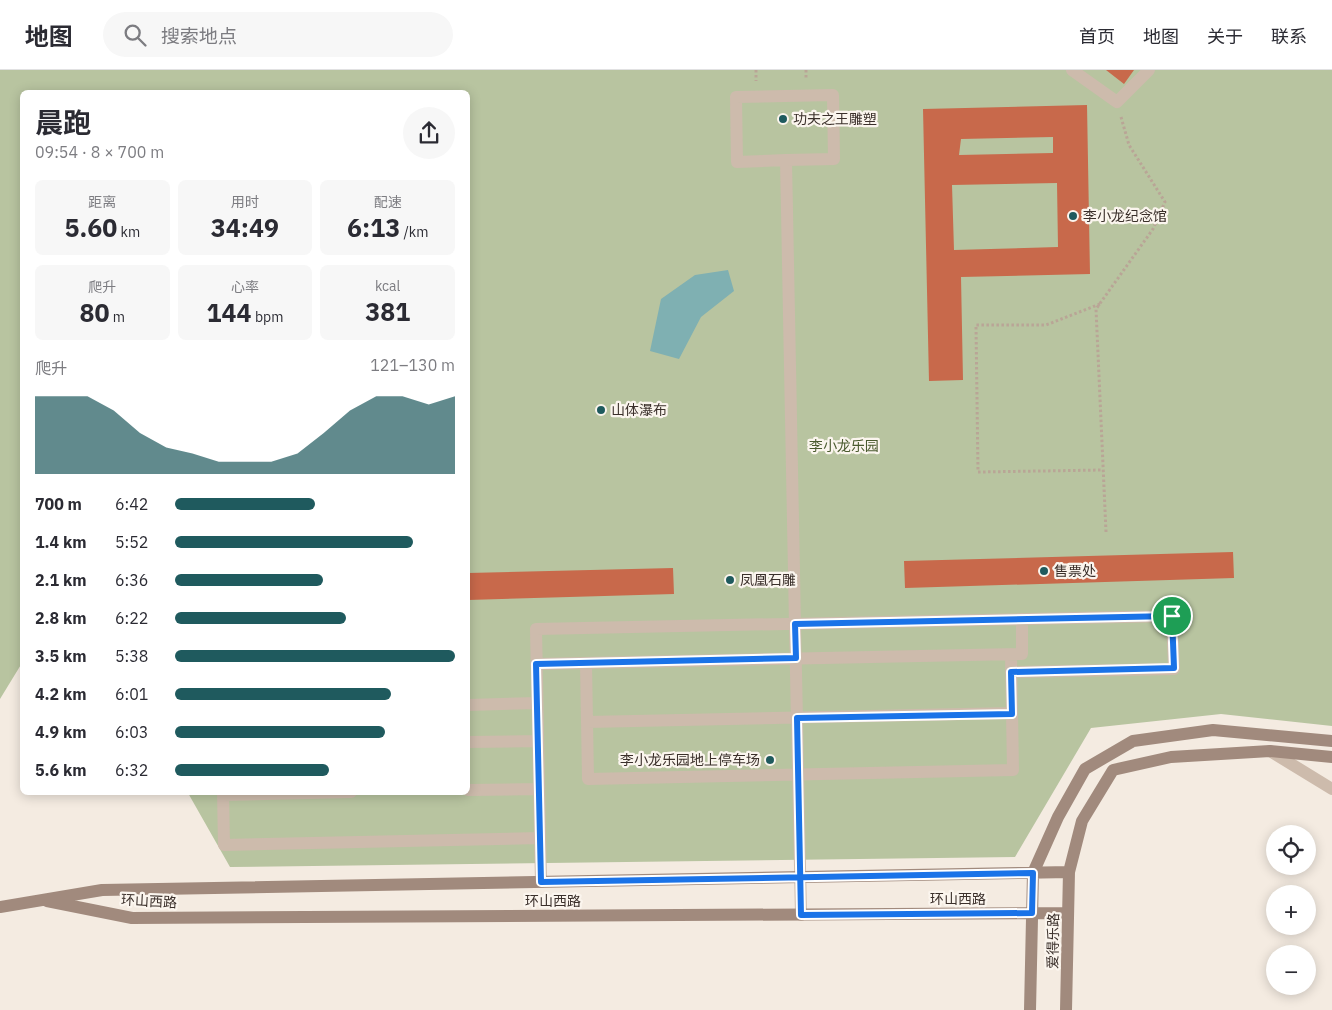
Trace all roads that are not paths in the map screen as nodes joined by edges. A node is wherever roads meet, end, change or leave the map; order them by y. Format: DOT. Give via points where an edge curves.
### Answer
graph roads {
  1 [pos="1072,70"];
  2 [pos="1149,70"];
  3 [pos="1087,74"];
  4 [pos="786,160"];
  5 [pos="1022,619"];
  6 [pos="795,624"];
  7 [pos="1011,654"];
  8 [pos="796,658"];
  9 [pos="586,663"];
  10 [pos="536,664"];
  11 [pos="1011,672"];
  12 [pos="538,703"];
  13 [pos="470,705"];
  14 [pos="1012,714"];
  15 [pos="797,718"];
  16 [pos="587,722"];
  17 [pos="538,741"];
  18 [pos="1332,741"];
  19 [pos="470,742"];
  20 [pos="1270,751"];
  21 [pos="1332,757"];
  22 [pos="798,774"];
  23 [pos="539,789"];
  24 [pos="1332,789"];
  25 [pos="470,790"];
  26 [pos="223,795"];
  27 [pos="540,838"];
  28 [pos="1069,872"];
  29 [pos="1033,873"];
  30 [pos="800,877"];
  31 [pos="541,882"];
  32 [pos="40,900"];
  33 [pos="0,907"];
  34 [pos="1032,913"];
  35 [pos="1068,913"];
  36 [pos="801,915"];
  37 [pos="1030,1010"];
  38 [pos="1066,1010"];
  1 -- 3 [label="street"];
  2 -- 3 [label="street" via="1117,102"];
  4 -- 4 [label="street" via="834,159 833,95 736,97 737,162"];
  4 -- 6 [label="street"];
  5 -- 6 [label="street"];
  5 -- 7 [label="street" via="1022,654"];
  5 -- 11 [label="street" via="1172,616 1174,668"];
  6 -- 8 [label="street"];
  6 -- 10 [label="street" via="536,629"];
  7 -- 8 [label="street"];
  7 -- 11 [label="street"];
  8 -- 9 [label="street"];
  8 -- 15 [label="street"];
  9 -- 10 [label="street"];
  9 -- 16 [label="street"];
  10 -- 12 [label="street"];
  11 -- 14 [label="street"];
  12 -- 13 [label="street"];
  12 -- 17 [label="street"];
  14 -- 15 [label="street"];
  14 -- 22 [label="street" via="1013,770"];
  15 -- 16 [label="street"];
  15 -- 22 [label="street"];
  16 -- 22 [label="street" via="588,779"];
  17 -- 19 [label="street"];
  17 -- 23 [label="street"];
  18 -- 29 [label="street" via="1213,730 1132,741 1086,769 1058,817"];
  20 -- 21 [label="street"];
  20 -- 24 [label="street"];
  20 -- 28 [label="street" via="1171,757 1113,770 1082,821"];
  22 -- 30 [label="street"];
  23 -- 25 [label="street"];
  23 -- 27 [label="street"];
  26 -- 27 [label="street" via="224,845"];
  27 -- 31 [label="street"];
  28 -- 29 [label="street, 环山西路"];
  28 -- 35 [label="street, 爱得乐路"];
  29 -- 30 [label="street, 环山西路"];
  29 -- 34 [label="street, 爱得乐路"];
  30 -- 31 [label="street, 环山西路"];
  30 -- 36 [label="street"];
  31 -- 32 [label="street, 环山西路" via="102,890"];
  32 -- 33 [label="street, 环山西路"];
  32 -- 36 [label="street, 环山西路" via="132,918"];
  34 -- 35 [label="street, 环山西路"];
  34 -- 36 [label="street, 环山西路"];
  34 -- 37 [label="street, 爱得乐路"];
  35 -- 38 [label="street, 爱得乐路"];
}
